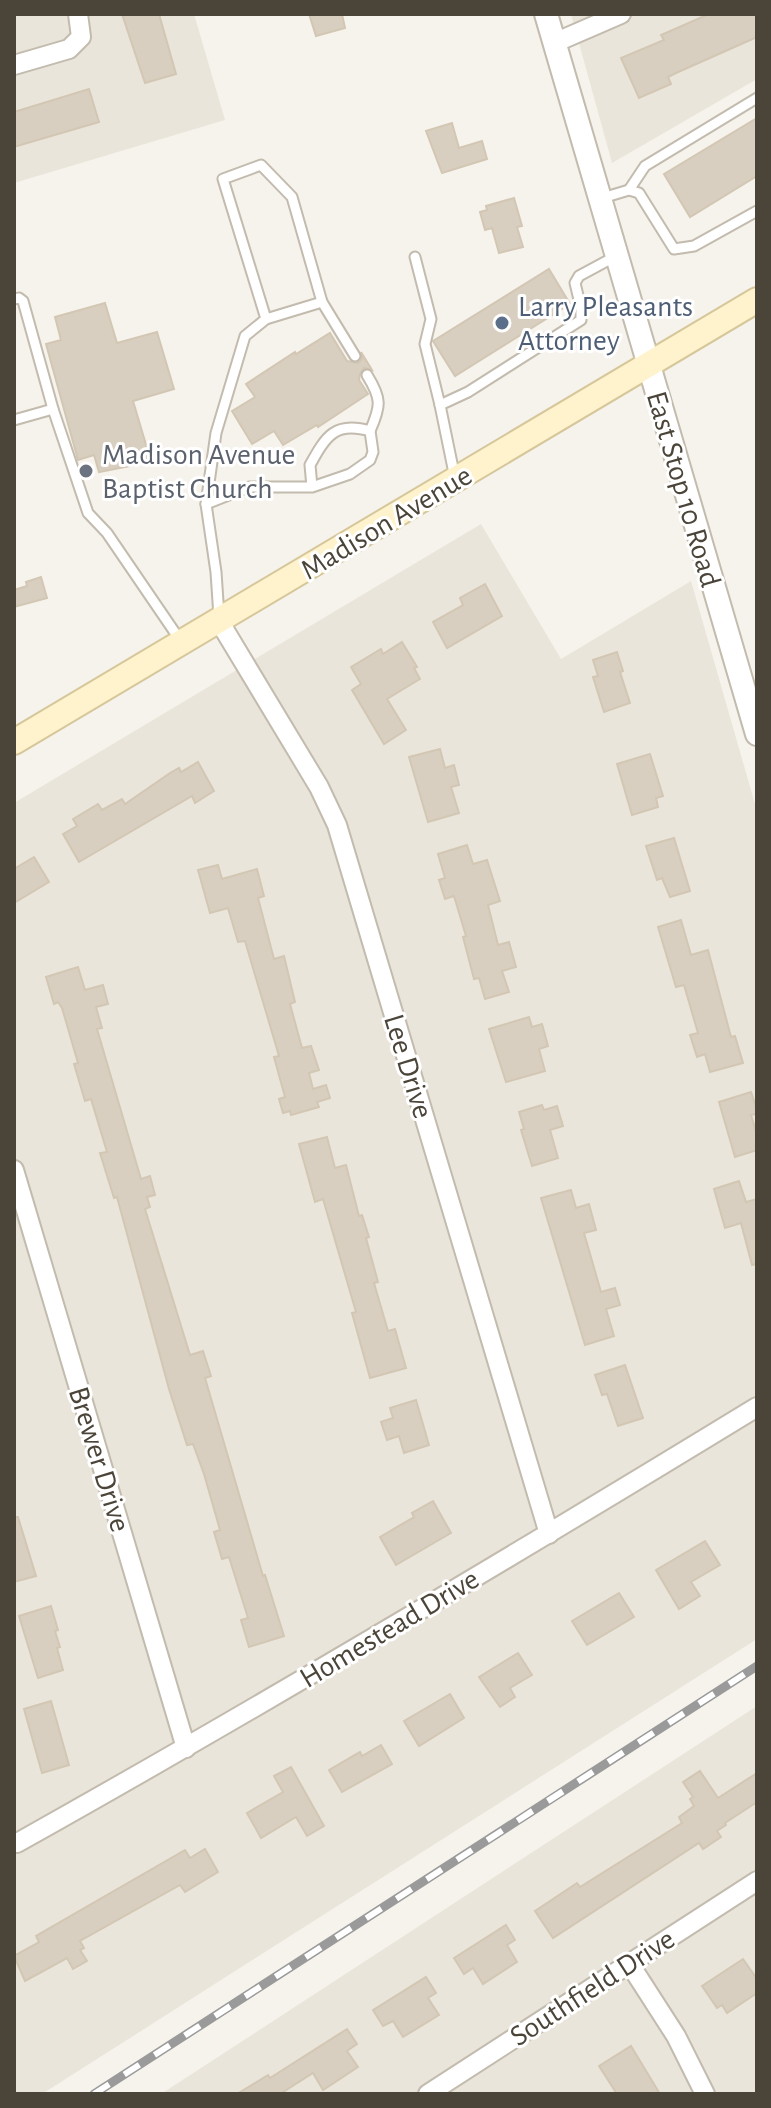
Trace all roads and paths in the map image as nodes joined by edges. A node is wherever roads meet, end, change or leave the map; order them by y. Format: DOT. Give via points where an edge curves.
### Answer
graph roads {
  1 [pos="78,14"];
  2 [pos="546,14"];
  3 [pos="621,14"];
  4 [pos="554,43"];
  5 [pos="14,65"];
  6 [pos="757,98"];
  7 [pos="629,190"];
  8 [pos="599,199"];
  9 [pos="757,211"];
  10 [pos="616,256"];
  11 [pos="415,257"];
  12 [pos="14,299"];
  13 [pos="757,300"];
  14 [pos="322,302"];
  15 [pos="266,319"];
  16 [pos="355,356"];
  17 [pos="648,367"];
  18 [pos="367,375"];
  19 [pos="440,405"];
  20 [pos="53,409"];
  21 [pos="14,420"];
  22 [pos="370,431"];
  23 [pos="456,480"];
  24 [pos="312,487"];
  25 [pos="206,504"];
  26 [pos="219,621"];
  27 [pos="182,643"];
  28 [pos="751,690"];
  29 [pos="757,734"];
  30 [pos="14,742"];
  31 [pos="14,1170"];
  32 [pos="757,1407"];
  33 [pos="549,1534"];
  34 [pos="186,1748"];
  35 [pos="17,1843"];
  36 [pos="757,1881"];
  37 [pos="629,1963"];
  38 [pos="428,2094"];
  39 [pos="705,2094"];
  1 -- 5 [label="street" via="81,37 69,49"];
  2 -- 4 [label="street, East Stop 10 Road"];
  3 -- 4 [label="street"];
  4 -- 8 [label="street, East Stop 10 Road"];
  6 -- 7 [label="lane" via="645,166"];
  7 -- 8 [label="lane"];
  7 -- 9 [label="lane" via="639,193 674,249 694,246"];
  8 -- 10 [label="street, East Stop 10 Road"];
  10 -- 17 [label="street, East Stop 10 Road"];
  10 -- 19 [label="lane" via="575,283 581,320"];
  11 -- 19 [label="lane" via="431,319 425,344"];
  12 -- 20 [label="lane" via="23,301"];
  13 -- 17 [label="main road, Madison Avenue"];
  14 -- 15 [label="lane"];
  14 -- 15 [label="lane" via="292,197 261,165 223,179"];
  14 -- 16 [label="lane"];
  15 -- 25 [label="lane" via="245,336 216,433"];
  17 -- 23 [label="main road, Madison Avenue"];
  17 -- 28 [label="street, East Stop 10 Road"];
  18 -- 22 [label="lane" via="379,403"];
  19 -- 23 [label="lane"];
  20 -- 21 [label="lane"];
  20 -- 27 [label="lane" via="88,513"];
  22 -- 24 [label="lane" via="370,460 350,474"];
  22 -- 24 [label="lane" via="352,426 333,433 310,465"];
  23 -- 26 [label="main road, Madison Avenue"];
  24 -- 25 [label="lane" via="249,487"];
  25 -- 26 [label="lane"];
  26 -- 27 [label="main road, Madison Avenue"];
  26 -- 33 [label="street, Lee Drive" via="337,825"];
  27 -- 30 [label="main road, Madison Avenue"];
  28 -- 29 [label="street, East Stop 10 Road"];
  31 -- 34 [label="street, Brewer Drive"];
  32 -- 33 [label="street, Homestead Drive"];
  33 -- 34 [label="street, Homestead Drive"];
  34 -- 35 [label="street, Homestead Drive"];
  36 -- 37 [label="street, Southfield Drive"];
  37 -- 38 [label="street, Southfield Drive"];
  37 -- 39 [label="street" via="676,2036"];
}
